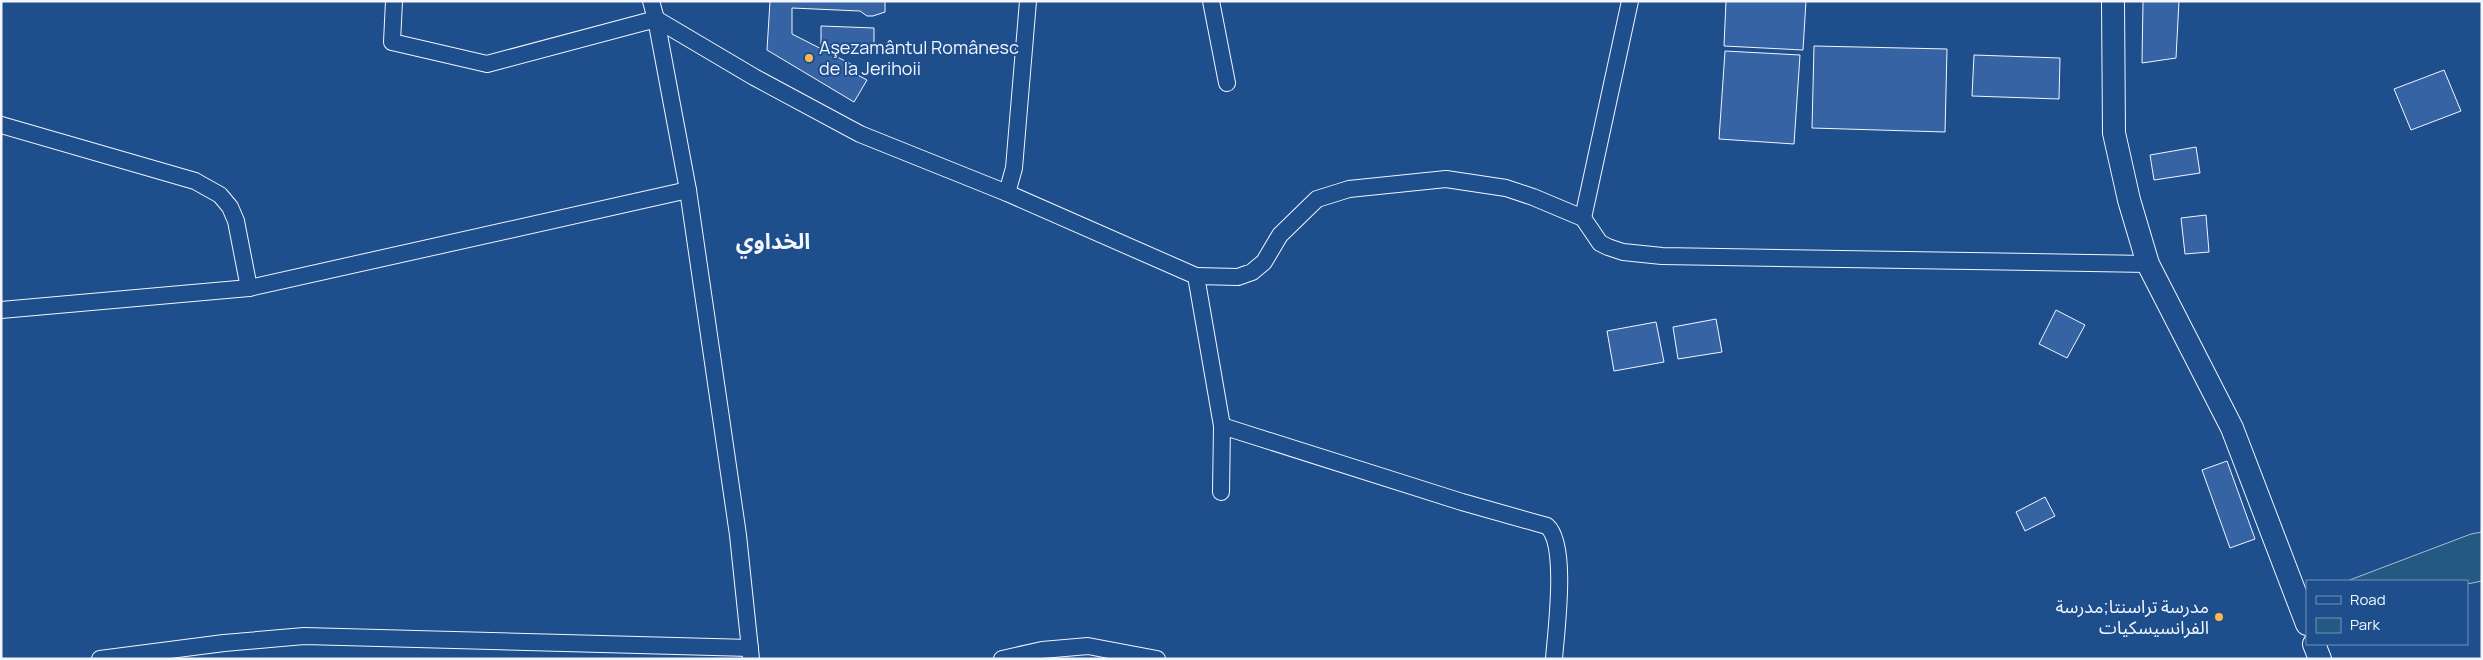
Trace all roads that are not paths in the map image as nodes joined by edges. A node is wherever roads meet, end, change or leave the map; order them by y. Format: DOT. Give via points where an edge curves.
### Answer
graph roads {
  1 [pos="394,1"];
  2 [pos="651,1"];
  3 [pos="1028,1"];
  4 [pos="1211,1"];
  5 [pos="1630,1"];
  6 [pos="2113,1"];
  7 [pos="656,19"];
  8 [pos="1227,83"];
  9 [pos="1,125"];
  10 [pos="688,190"];
  11 [pos="1007,194"];
  12 [pos="1583,218"];
  13 [pos="2148,264"];
  14 [pos="1196,276"];
  15 [pos="249,288"];
  16 [pos="1,310"];
  17 [pos="1222,426"];
  18 [pos="1221,492"];
  19 [pos="2306,621"];
  20 [pos="2314,645"];
  21 [pos="750,653"];
  22 [pos="100,659"];
  23 [pos="1002,659"];
  24 [pos="1157,659"];
  25 [pos="1554,659"];
  26 [pos="2320,659"];
  1 -- 7 [label="street" via="392,42 487,64"];
  2 -- 7 [label="street"];
  3 -- 11 [label="street" via="1014,168"];
  4 -- 8 [label="street"];
  5 -- 12 [label="street"];
  6 -- 13 [label="street" via="2114,134"];
  7 -- 10 [label="street"];
  7 -- 11 [label="street" via="860,134"];
  9 -- 15 [label="street" via="195,181 220,195 236,221"];
  10 -- 15 [label="street"];
  10 -- 21 [label="street" via="738,535"];
  11 -- 14 [label="street"];
  12 -- 13 [label="street" via="1600,242 1608,247 1662,256"];
  12 -- 14 [label="street" via="1506,188 1474,182 1446,179 1349,189 1317,198 1280,235 1264,262 1252,272 1238,277"];
  13 -- 19 [label="street" via="2232,428"];
  14 -- 17 [label="street"];
  15 -- 16 [label="street"];
  17 -- 18 [label="street"];
  17 -- 25 [label="street" via="1547,526 1554,536 1560,571"];
  20 -- 26 [label="street"];
  21 -- 22 [label="street" via="304,636"];
  23 -- 24 [label="street" via="1042,650 1088,646"];
}
